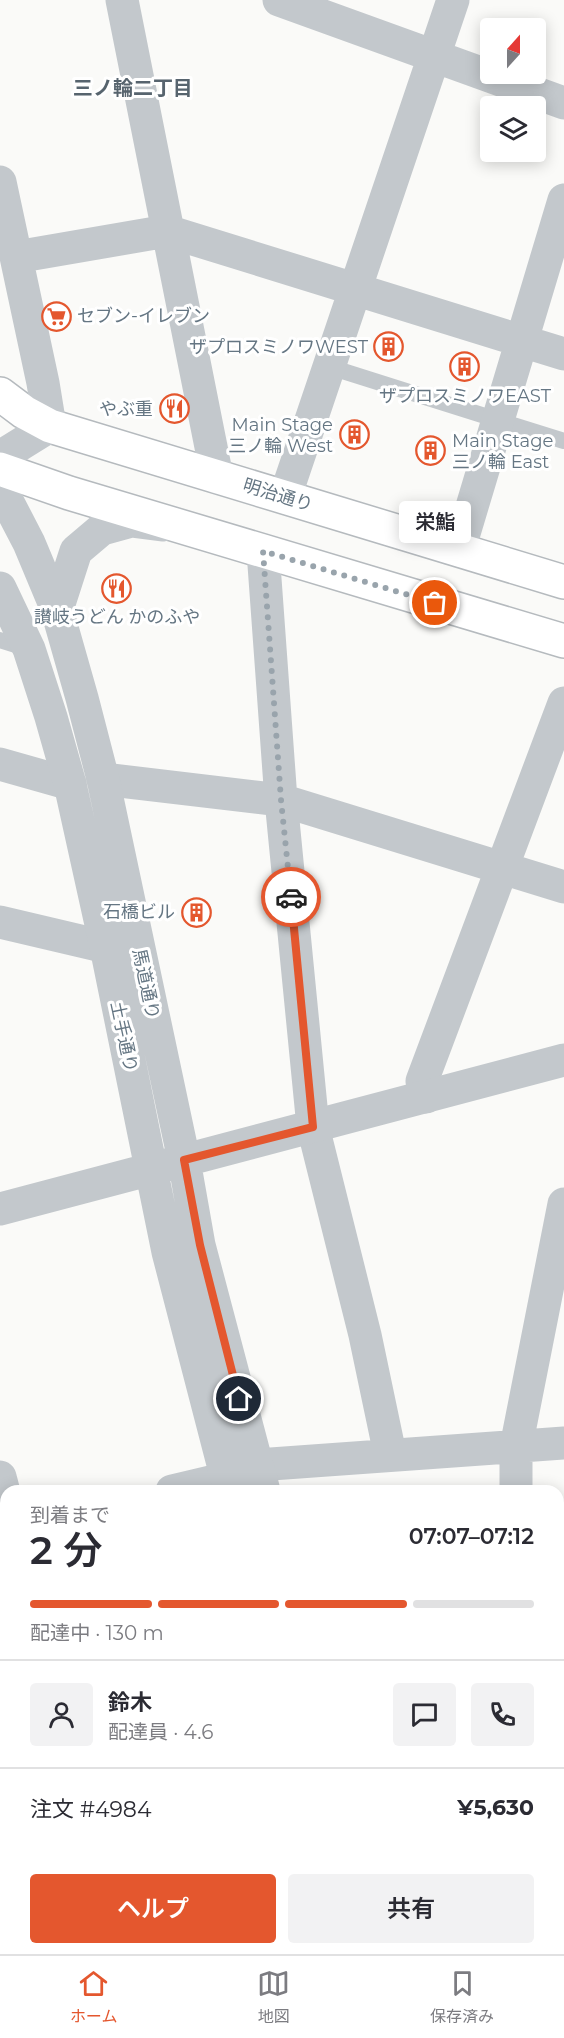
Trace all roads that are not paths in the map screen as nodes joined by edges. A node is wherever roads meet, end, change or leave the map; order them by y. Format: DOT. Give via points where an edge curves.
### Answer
graph roads {
  1 [pos="122,0"];
  2 [pos="279,0"];
  3 [pos="453,0"];
  4 [pos="435,57"];
  5 [pos="564,102"];
  6 [pos="0,182"];
  7 [pos="564,200"];
  8 [pos="167,231"];
  9 [pos="557,248"];
  10 [pos="16,257"];
  11 [pos="356,291"];
  12 [pos="521,340"];
  13 [pos="564,354"];
  14 [pos="330,367"];
  15 [pos="0,394"];
  16 [pos="499,420"];
  17 [pos="50,426"];
  18 [pos="564,441"];
  19 [pos="0,457"];
  20 [pos="0,469"];
  21 [pos="217,477"];
  22 [pos="0,487"];
  23 [pos="285,497"];
  24 [pos="188,529"];
  25 [pos="459,550"];
  26 [pos="263,551"];
  27 [pos="0,563"];
  28 [pos="564,582"];
  29 [pos="0,588"];
  30 [pos="57,610"];
  31 [pos="564,641"];
  32 [pos="15,645"];
  33 [pos="564,703"];
  34 [pos="0,764"];
  35 [pos="103,779"];
  36 [pos="70,784"];
  37 [pos="281,800"];
  38 [pos="501,867"];
  39 [pos="564,887"];
  40 [pos="0,922"];
  41 [pos="106,947"];
  42 [pos="564,1060"];
  43 [pos="426,1097"];
  44 [pos="313,1127"];
  45 [pos="184,1160"];
  46 [pos="151,1169"];
  47 [pos="564,1204"];
  48 [pos="0,1209"];
  49 [pos="564,1443"];
  50 [pos="516,1447"];
  51 [pos="390,1454"];
  52 [pos="260,1478"];
  53 [pos="229,1485"];
  54 [pos="516,1485"];
  1 -- 8 [label="street"];
  2 -- 4 [label="street"];
  3 -- 4 [label="street"];
  4 -- 5 [label="street"];
  4 -- 11 [label="street"];
  6 -- 10 [label="street"];
  7 -- 9 [label="street"];
  8 -- 10 [label="street"];
  8 -- 11 [label="street"];
  8 -- 21 [label="street"];
  9 -- 12 [label="street"];
  10 -- 17 [label="street"];
  11 -- 12 [label="street"];
  11 -- 14 [label="street"];
  12 -- 13 [label="street"];
  12 -- 16 [label="street"];
  14 -- 16 [label="lane"];
  14 -- 23 [label="street"];
  15 -- 17 [label="main road, 明治通り"];
  16 -- 18 [label="lane"];
  16 -- 25 [label="street"];
  17 -- 19 [label="street"];
  17 -- 21 [label="main road, 明治通り"];
  20 -- 24 [label="main road"];
  21 -- 23 [label="main road, 明治通り"];
  22 -- 30 [label="street, 馬道通り"];
  23 -- 25 [label="main road, 明治通り"];
  24 -- 26 [label="main road"];
  24 -- 30 [label="street" via="131,521 102,529 76,551"];
  25 -- 28 [label="main road, 明治通り"];
  26 -- 31 [label="main road"];
  26 -- 37 [label="street"];
  27 -- 32 [label="street"];
  29 -- 32 [label="street, 土手通り"];
  30 -- 35 [label="street, 馬道通り"];
  32 -- 36 [label="street, 土手通り"];
  33 -- 38 [label="street"];
  34 -- 36 [label="street"];
  35 -- 37 [label="street"];
  35 -- 45 [label="street, 馬道通り"];
  36 -- 41 [label="street, 土手通り"];
  37 -- 38 [label="street"];
  37 -- 44 [label="street"];
  38 -- 39 [label="street"];
  38 -- 43 [label="street" via="422,1081"];
  40 -- 41 [label="street"];
  41 -- 46 [label="street, 土手通り"];
  42 -- 43 [label="street"];
  43 -- 44 [label="street"];
  44 -- 45 [label="street"];
  44 -- 51 [label="street"];
  45 -- 46 [label="street"];
  45 -- 52 [label="street, 馬道通り" via="200,1245"];
  46 -- 48 [label="street"];
  46 -- 53 [label="street, 土手通り" via="168,1252"];
  47 -- 50 [label="street"];
  49 -- 50 [label="street"];
  50 -- 51 [label="street"];
  50 -- 54 [label="street"];
  51 -- 52 [label="street"];
}
